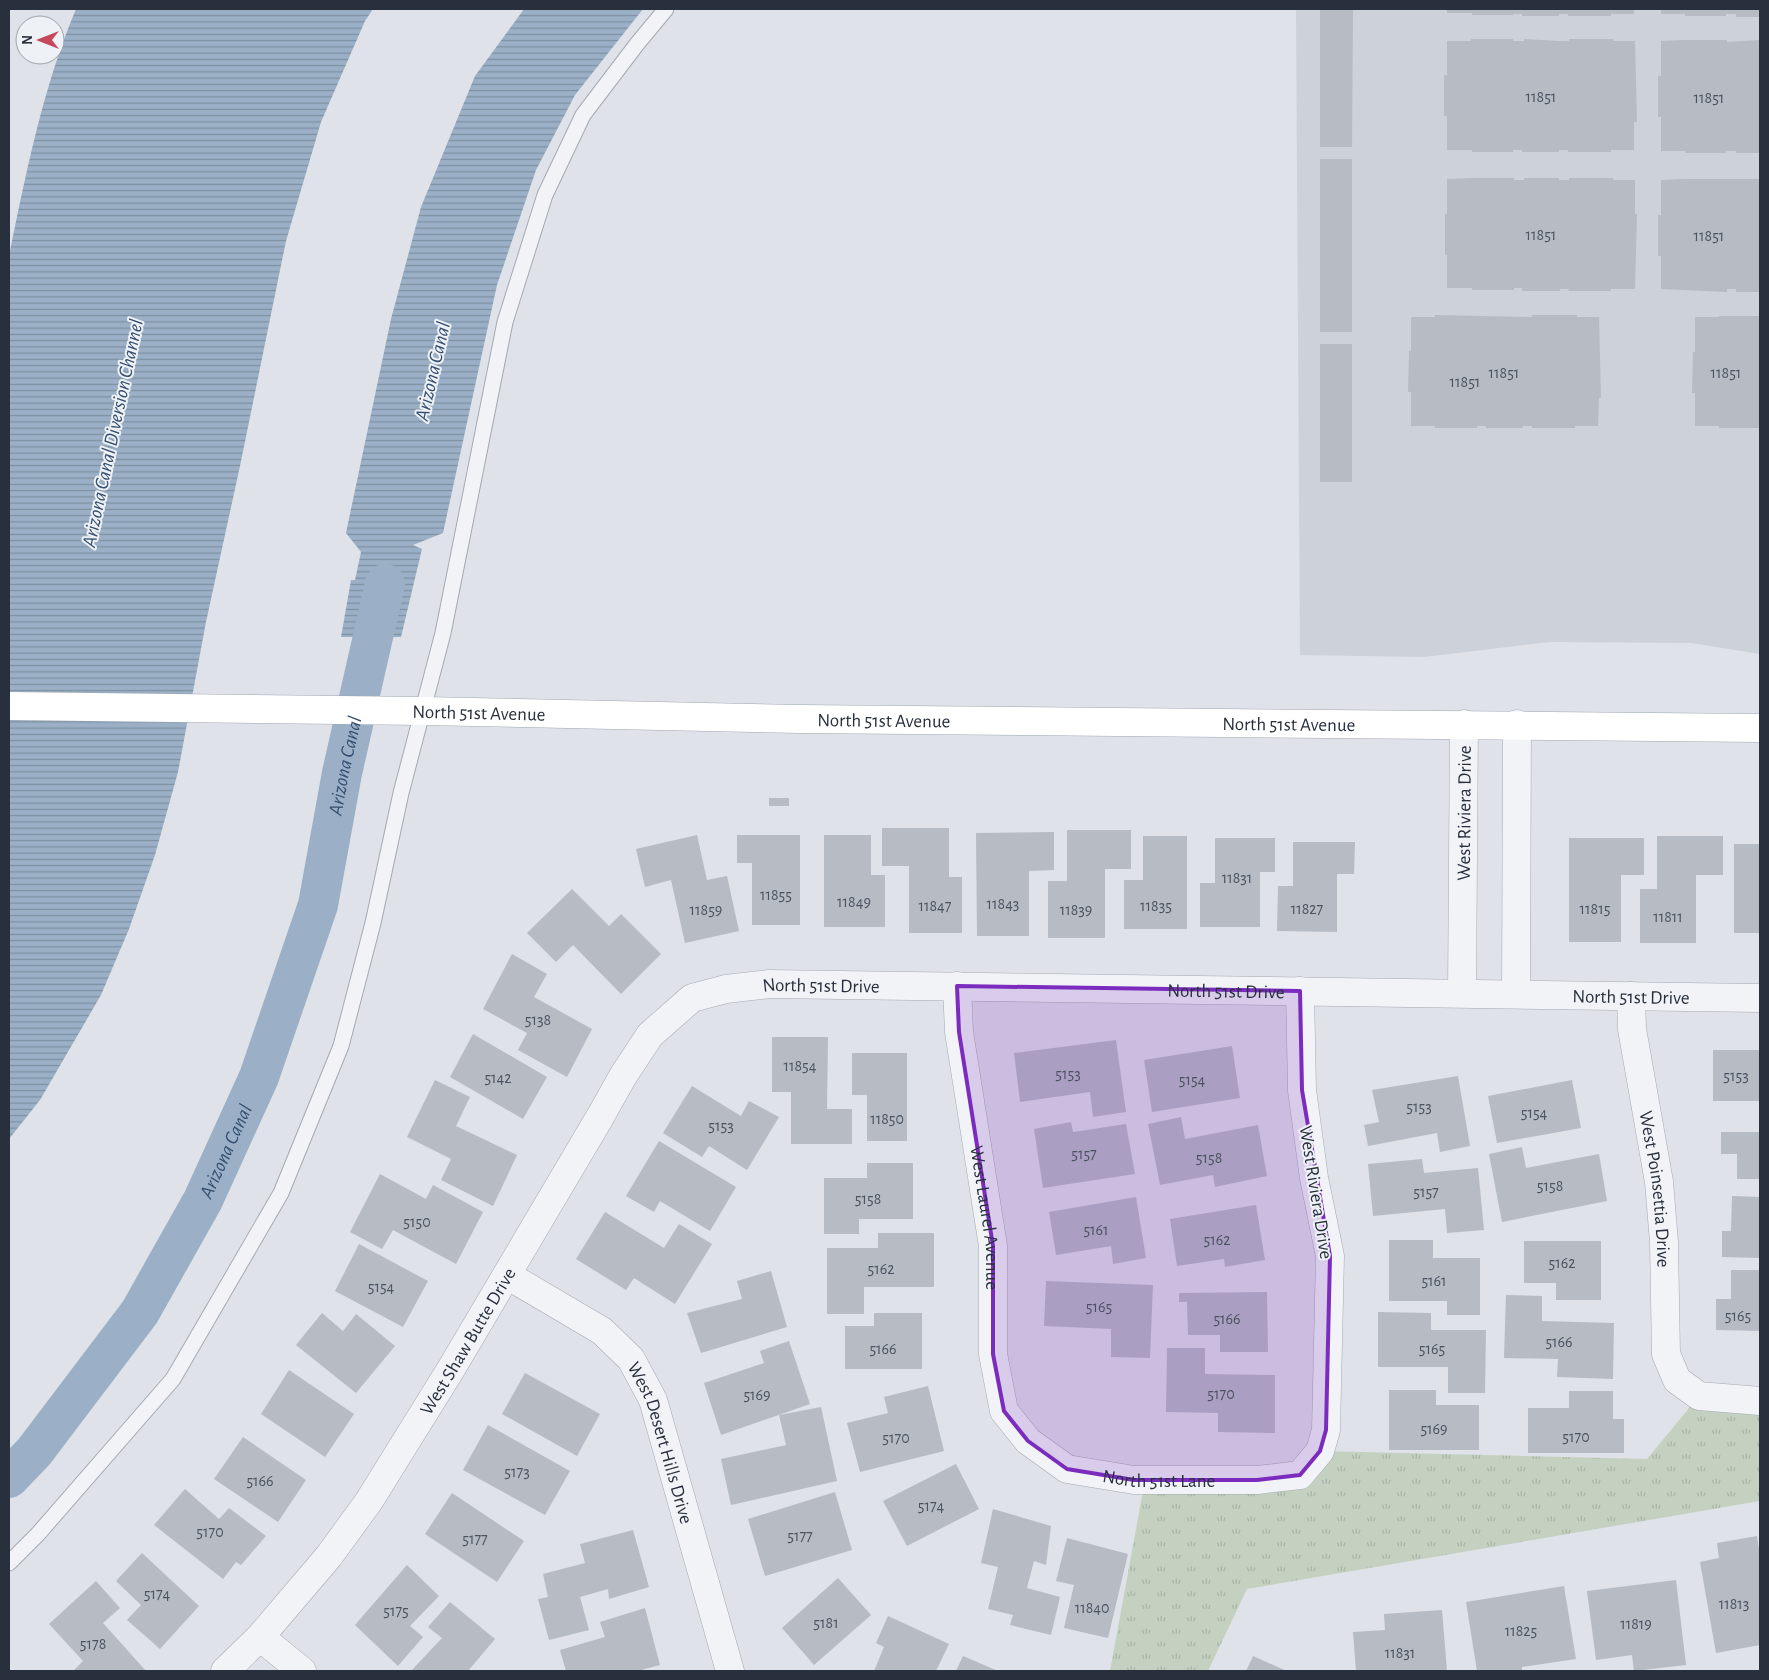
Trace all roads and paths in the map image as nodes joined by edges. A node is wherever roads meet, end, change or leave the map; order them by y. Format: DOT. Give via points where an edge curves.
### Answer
graph roads {
  1 [pos="666,9"];
  2 [pos="9,706"];
  3 [pos="423,711"];
  4 [pos="1464,724"];
  5 [pos="1517,724"];
  6 [pos="1760,728"];
  7 [pos="957,986"];
  8 [pos="1300,991"];
  9 [pos="1462,993"];
  10 [pos="1516,994"];
  11 [pos="1631,996"];
  12 [pos="692,998"];
  13 [pos="1760,998"];
  14 [pos="507,1275"];
  15 [pos="1760,1401"];
  16 [pos="1028,1440"];
  17 [pos="1300,1475"];
  18 [pos="9,1563"];
  19 [pos="260,1637"];
  20 [pos="225,1671"];
  21 [pos="302,1671"];
  22 [pos="730,1671"];
  1 -- 3 [label="lane" via="583,115 545,195 505,322 443,633"];
  2 -- 3 [label="main road, North 51st Avenue"];
  3 -- 4 [label="main road, North 51st Avenue" via="800,719"];
  3 -- 18 [label="lane" via="341,1046 281,1194 173,1379"];
  4 -- 5 [label="main road, North 51st Avenue"];
  4 -- 9 [label="street, West Riviera Drive"];
  5 -- 6 [label="main road, North 51st Avenue"];
  5 -- 10 [label="street"];
  7 -- 8 [label="street, North 51st Drive"];
  7 -- 12 [label="street, North 51st Drive" via="769,984 726,989"];
  7 -- 16 [label="street, West Laurel Avenue" via="959,1032 993,1246 992,1354 1004,1411"];
  8 -- 9 [label="street, North 51st Drive"];
  8 -- 17 [label="street, West Riviera Drive" via="1302,1090 1314,1178 1330,1256 1326,1430 1320,1451"];
  9 -- 10 [label="street, North 51st Drive"];
  10 -- 11 [label="street, North 51st Drive"];
  11 -- 13 [label="street, North 51st Drive"];
  11 -- 15 [label="street, West Poinsettia Drive" via="1632,1029 1659,1182 1664,1242 1666,1354 1678,1380 1699,1396"];
  12 -- 14 [label="street, West Shaw Butte Drive" via="650,1035"];
  14 -- 19 [label="street, West Shaw Butte Drive" via="369,1501 329,1556"];
  14 -- 22 [label="street, West Desert Hills Drive" via="602,1331 631,1359 653,1400"];
  16 -- 17 [label="street, North 51st Lane" via="1067,1469 1134,1480 1257,1480"];
  19 -- 20 [label="street, West Shaw Butte Drive"];
  19 -- 21 [label="street"];
}
